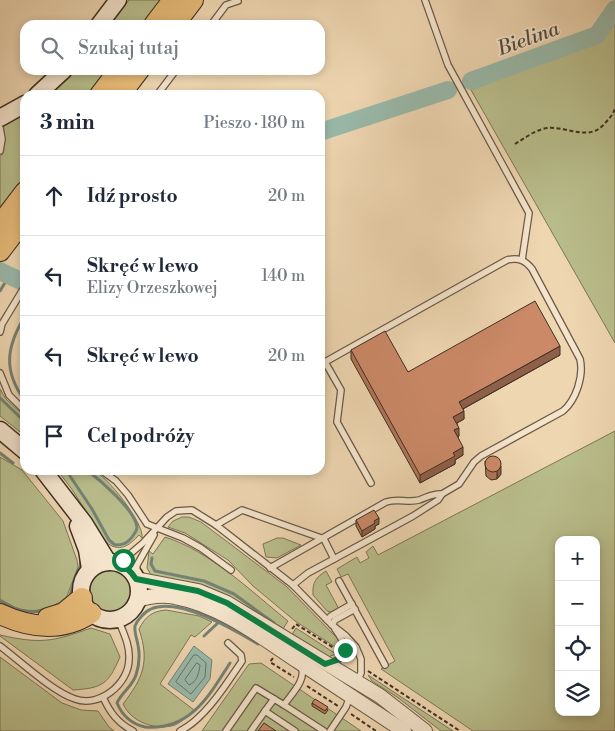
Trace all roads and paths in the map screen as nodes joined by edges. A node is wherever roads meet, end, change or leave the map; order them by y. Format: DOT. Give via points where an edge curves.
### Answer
graph roads {
  1 [pos="118,0"];
  2 [pos="173,0"];
  3 [pos="193,0"];
  4 [pos="425,0"];
  5 [pos="238,1"];
  6 [pos="103,20"];
  7 [pos="158,20"];
  8 [pos="178,20"];
  9 [pos="215,20"];
  10 [pos="59,75"];
  11 [pos="115,75"];
  12 [pos="135,75"];
  13 [pos="172,75"];
  14 [pos="42,90"];
  15 [pos="104,90"];
  16 [pos="124,90"];
  17 [pos="161,90"];
  18 [pos="20,107"];
  19 [pos="615,109"];
  20 [pos="0,118"];
  21 [pos="0,128"];
  22 [pos="514,144"];
  23 [pos="0,151"];
  24 [pos="20,198"];
  25 [pos="0,224"];
  26 [pos="20,225"];
  27 [pos="0,251"];
  28 [pos="522,260"];
  29 [pos="20,294"];
  30 [pos="0,332"];
  31 [pos="0,373"];
  32 [pos="20,406"];
  33 [pos="0,430"];
  34 [pos="20,447"];
  35 [pos="47,475"];
  36 [pos="108,475"];
  37 [pos="371,483"];
  38 [pos="442,494"];
  39 [pos="74,511"];
  40 [pos="216,526"];
  41 [pos="157,529"];
  42 [pos="324,539"];
  43 [pos="334,559"];
  44 [pos="112,562"];
  45 [pos="270,568"];
  46 [pos="90,569"];
  47 [pos="231,570"];
  48 [pos="136,579"];
  49 [pos="339,581"];
  50 [pos="293,585"];
  51 [pos="137,600"];
  52 [pos="86,606"];
  53 [pos="353,607"];
  54 [pos="0,614"];
  55 [pos="118,619"];
  56 [pos="326,620"];
  57 [pos="296,624"];
  58 [pos="332,625"];
  59 [pos="228,643"];
  60 [pos="0,646"];
  61 [pos="343,654"];
  62 [pos="270,662"];
  63 [pos="299,662"];
  64 [pos="325,664"];
  65 [pos="385,665"];
  66 [pos="300,681"];
  67 [pos="350,687"];
  68 [pos="103,697"];
  69 [pos="274,698"];
  70 [pos="284,705"];
  71 [pos="265,711"];
  72 [pos="133,731"];
  73 [pos="180,731"];
  74 [pos="226,731"];
  75 [pos="251,731"];
  76 [pos="295,731"];
  77 [pos="324,731"];
  78 [pos="330,731"];
  79 [pos="376,731"];
  80 [pos="404,731"];
  81 [pos="425,731"];
  82 [pos="460,731"];
  1 -- 6 [label="main road"];
  2 -- 7 [label="highway"];
  3 -- 8 [label="highway"];
  4 -- 28 [label="lane" via="448,65 529,213"];
  5 -- 9 [label="lane" via="226,5"];
  10 -- 14 [label="main road"];
  11 -- 15 [label="highway"];
  12 -- 16 [label="highway"];
  13 -- 17 [label="lane"];
  18 -- 20 [label="main road"];
  19 -- 22 [label="path" via="602,127 594,132 548,128"];
  21 -- 23 [label="lane"];
  24 -- 25 [label="highway"];
  26 -- 27 [label="highway"];
  28 -- 37 [label="lane" via="507,260 325,362 342,390 337,422"];
  28 -- 38 [label="lane" via="532,269 580,359 581,372 574,398 562,411 481,456 459,484"];
  29 -- 30 [label="lane"];
  31 -- 32 [label="lane" via="9,395"];
  33 -- 34 [label="main road"];
  35 -- 39 [label="main road"];
  36 -- 41 [label="lane" via="128,495 147,524"];
  38 -- 42 [label="lane" via="386,502"];
  38 -- 43 [label="lane" via="413,516"];
  39 -- 44 [label="main road"];
  39 -- 46 [label="main road"];
  40 -- 41 [label="lane" via="192,510 184,510 176,511"];
  40 -- 42 [label="lane" via="242,510"];
  40 -- 45 [label="lane"];
  41 -- 44 [label="lane" via="123,560"];
  41 -- 47 [label="lane" via="183,538"];
  41 -- 48 [label="lane" via="137,565"];
  42 -- 43 [label="lane"];
  42 -- 45 [label="lane"];
  43 -- 50 [label="lane"];
  44 -- 46 [label="main road"];
  44 -- 48 [label="main road" via="123,565"];
  45 -- 50 [label="lane"];
  46 -- 52 [label="main road" via="82,583"];
  48 -- 51 [label="main road"];
  48 -- 64 [label="street" via="198,591 227,603"];
  49 -- 53 [label="lane"];
  50 -- 56 [label="lane"];
  51 -- 55 [label="main road" via="126,615"];
  51 -- 63 [label="street" via="163,595 197,603 219,612"];
  52 -- 54 [label="highway" via="42,620 21,622"];
  52 -- 55 [label="main road" via="99,618"];
  53 -- 56 [label="lane"];
  53 -- 58 [label="lane"];
  53 -- 65 [label="lane"];
  55 -- 68 [label="lane" via="130,661 125,676"];
  56 -- 58 [label="lane"];
  57 -- 61 [label="path"];
  58 -- 61 [label="lane" via="344,644"];
  58 -- 67 [label="lane" via="356,647 360,656"];
  59 -- 73 [label="lane" via="242,660 201,716"];
  60 -- 68 [label="lane" via="61,692 77,700"];
  61 -- 64 [label="lane" via="337,661"];
  62 -- 66 [label="path"];
  63 -- 66 [label="lane" via="303,675"];
  63 -- 67 [label="street"];
  64 -- 67 [label="street"];
  66 -- 67 [label="path"];
  66 -- 70 [label="lane"];
  67 -- 78 [label="lane"];
  67 -- 79 [label="path"];
  67 -- 80 [label="street"];
  67 -- 81 [label="street" via="380,696"];
  67 -- 82 [label="path"];
  68 -- 72 [label="lane" via="110,712"];
  69 -- 70 [label="lane"];
  69 -- 71 [label="lane"];
  69 -- 74 [label="lane" via="256,688"];
  70 -- 77 [label="lane"];
  71 -- 75 [label="lane"];
  71 -- 76 [label="lane"];
}
